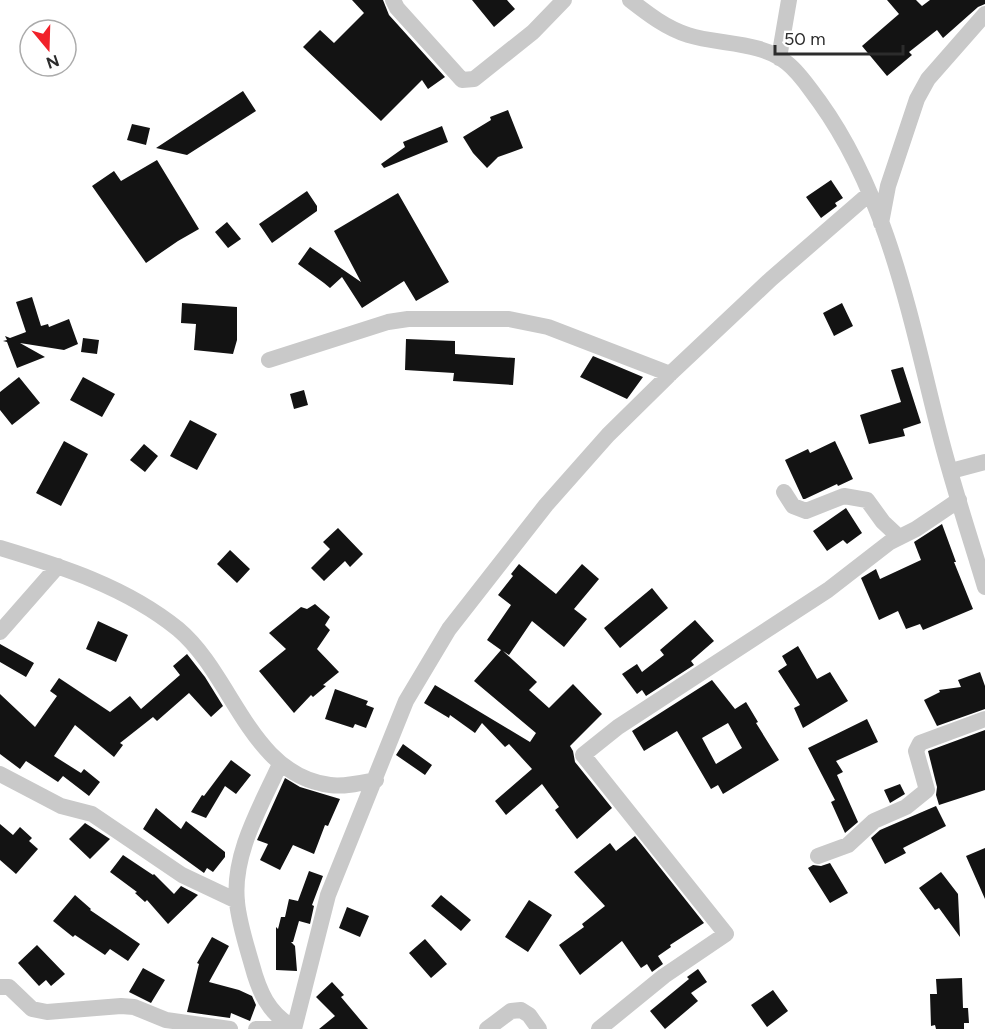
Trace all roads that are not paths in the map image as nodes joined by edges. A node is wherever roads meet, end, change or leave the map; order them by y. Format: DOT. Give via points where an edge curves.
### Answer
graph roads {
  1 [pos="393,0"];
  2 [pos="564,0"];
  3 [pos="630,0"];
  4 [pos="654,0"];
  5 [pos="789,0"];
  6 [pos="985,14"];
  7 [pos="652,18"];
  8 [pos="779,58"];
  9 [pos="869,194"];
  10 [pos="880,224"];
  11 [pos="269,360"];
  12 [pos="670,374"];
  13 [pos="985,462"];
  14 [pos="951,471"];
  15 [pos="784,492"];
  16 [pos="959,500"];
  17 [pos="899,537"];
  18 [pos="0,548"];
  19 [pos="58,566"];
  20 [pos="985,587"];
  21 [pos="0,632"];
  22 [pos="985,719"];
  23 [pos="280,764"];
  24 [pos="0,774"];
  25 [pos="376,780"];
  26 [pos="818,856"];
  27 [pos="237,901"];
  28 [pos="0,987"];
  29 [pos="294,1028"];
  30 [pos="230,1029"];
  31 [pos="256,1029"];
  32 [pos="487,1029"];
  33 [pos="539,1029"];
  34 [pos="599,1029"];
  1 -- 2 [label="street" via="466,81 474,79 533,32"];
  3 -- 7 [label="street"];
  4 -- 7 [label="street"];
  5 -- 8 [label="street"];
  6 -- 10 [label="street" via="928,79 917,99 888,186"];
  7 -- 8 [label="street" via="688,35 764,51"];
  8 -- 9 [label="street" via="802,77 837,126"];
  9 -- 10 [label="street"];
  9 -- 12 [label="street"];
  10 -- 14 [label="street" via="918,342"];
  11 -- 12 [label="street" via="388,322 509,319 548,327"];
  12 -- 25 [label="street" via="608,435 546,505 449,629 406,701"];
  13 -- 14 [label="street"];
  14 -- 16 [label="street"];
  15 -- 17 [label="street" via="792,506 806,511 844,496 867,500"];
  16 -- 17 [label="street"];
  16 -- 20 [label="street"];
  17 -- 34 [label="street" via="828,590 618,727 583,756 726,934 664,976"];
  18 -- 19 [label="street"];
  19 -- 21 [label="street"];
  19 -- 23 [label="street" via="141,602 179,630 210,664 264,747"];
  22 -- 26 [label="street" via="920,742 916,751 927,790 906,807 874,821 848,845"];
  23 -- 25 [label="street" via="332,785"];
  23 -- 27 [label="street" via="245,843"];
  24 -- 27 [label="street" via="61,806 92,814 182,875"];
  25 -- 29 [label="street" via="328,895"];
  27 -- 29 [label="street" via="259,989 270,1008"];
  28 -- 30 [label="street" via="9,987 32,1009 47,1012 134,1007 166,1020"];
  29 -- 31 [label="street"];
  32 -- 33 [label="street" via="511,1011 521,1010"];
}
